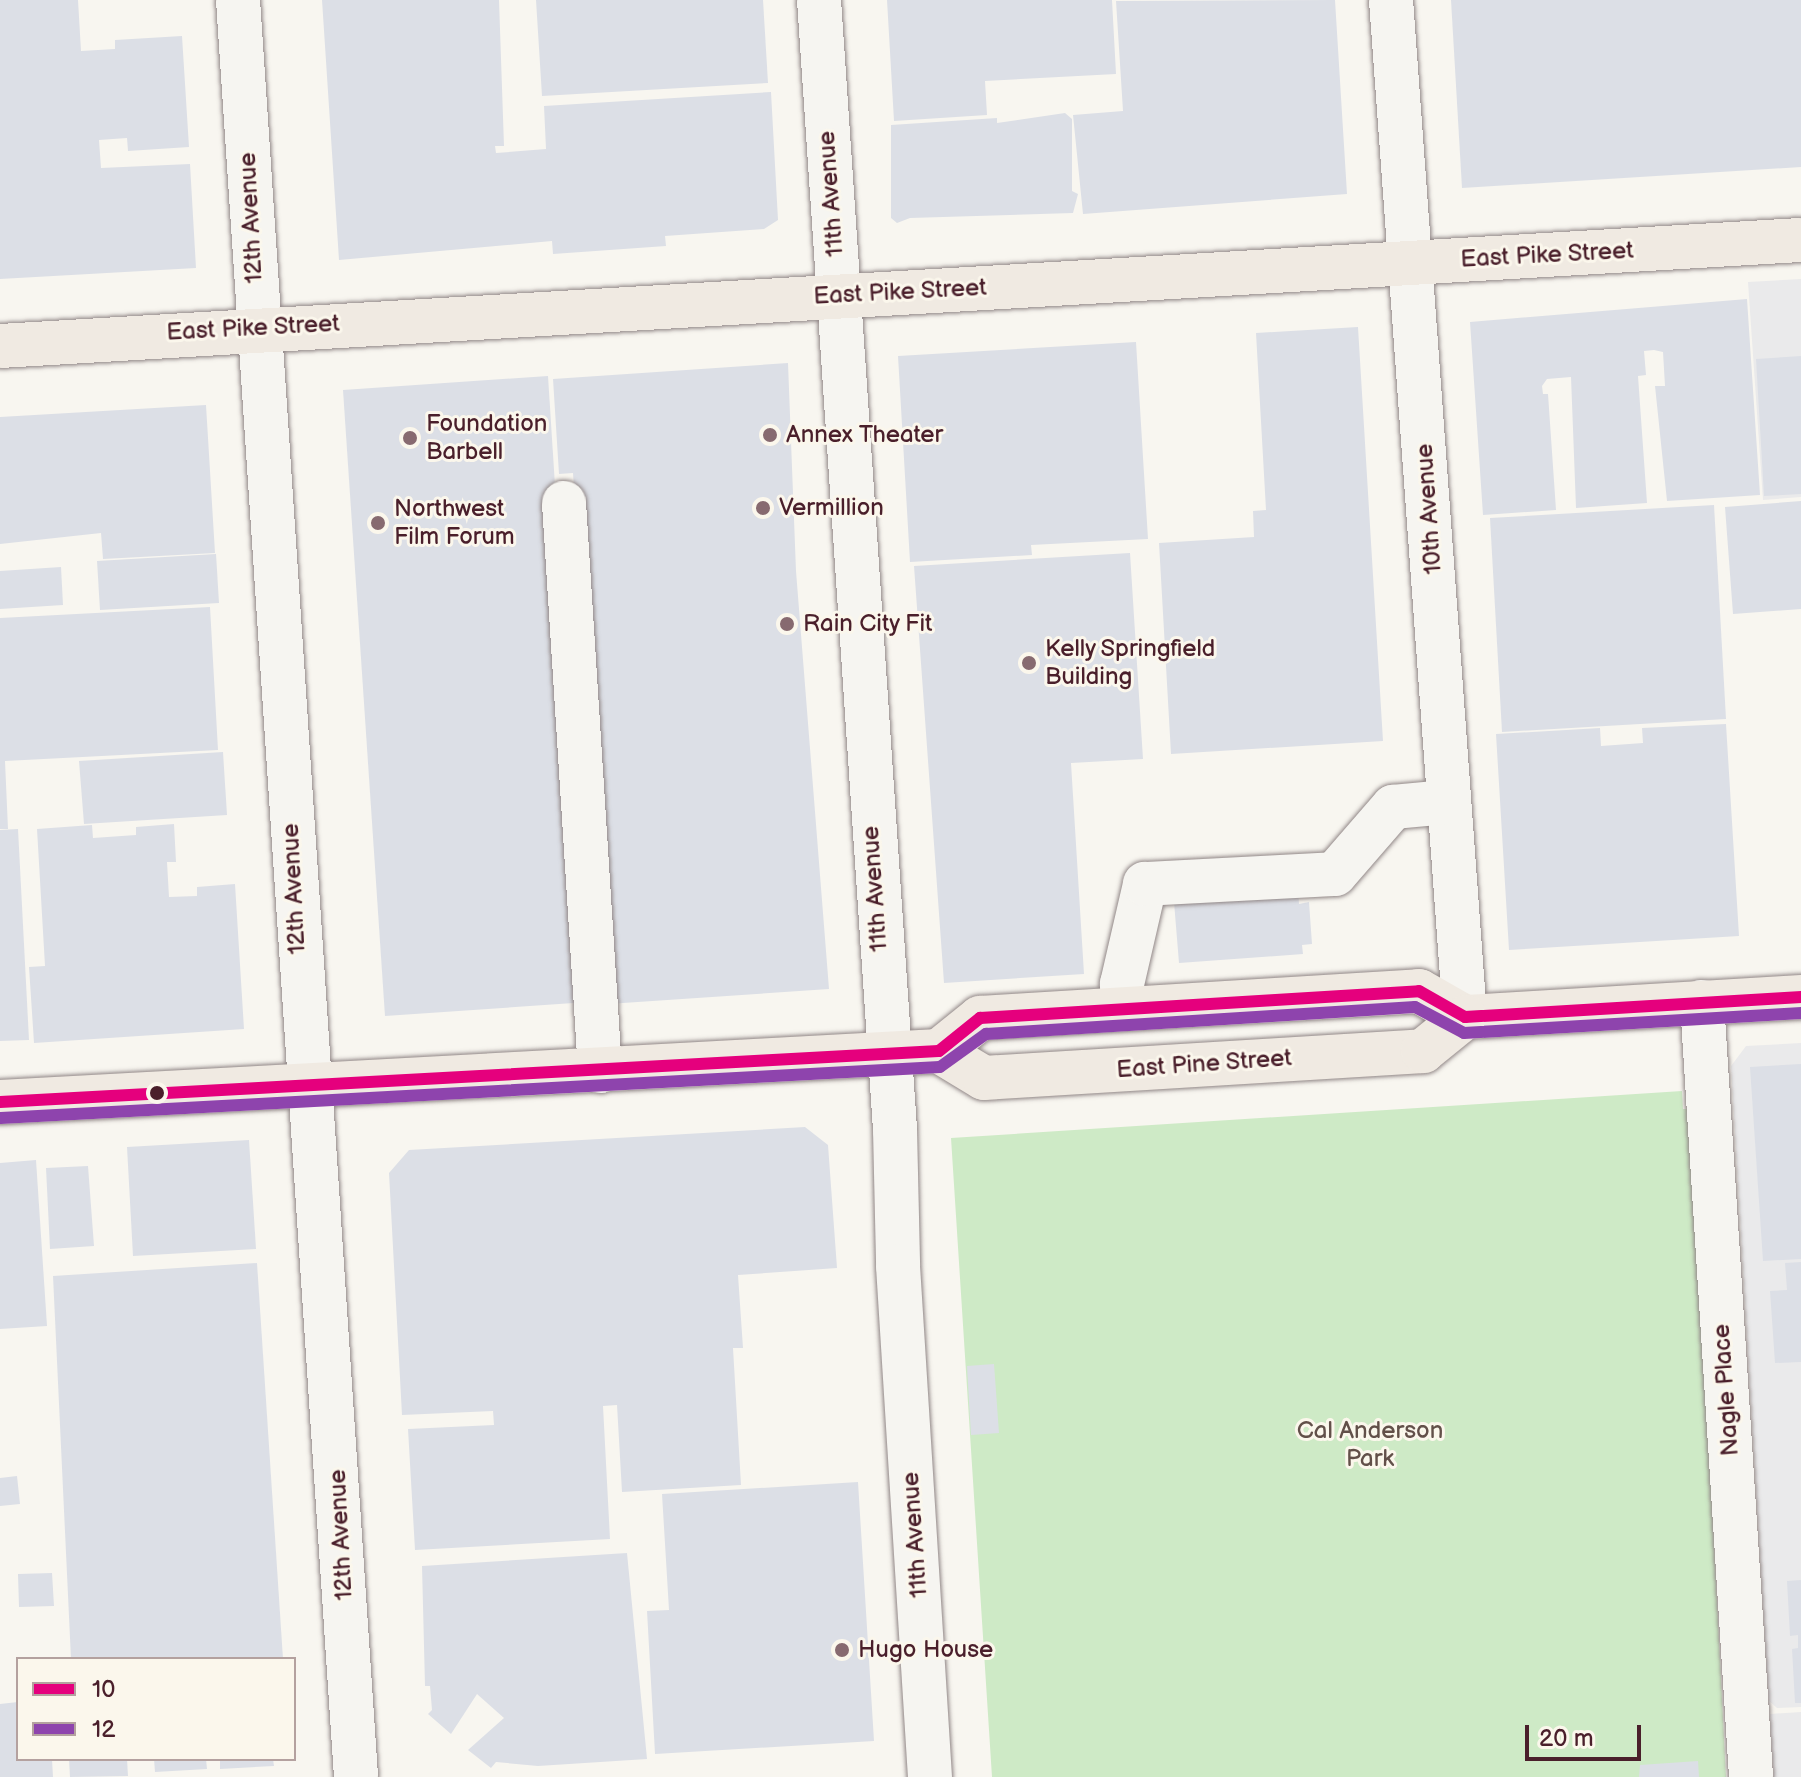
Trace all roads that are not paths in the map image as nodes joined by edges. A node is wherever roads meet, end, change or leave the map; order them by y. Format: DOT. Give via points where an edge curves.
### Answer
graph roads {
  1 [pos="238,0"];
  2 [pos="819,0"];
  3 [pos="1391,0"];
  4 [pos="1801,240"];
  5 [pos="1410,263"];
  6 [pos="837,296"];
  7 [pos="257,328"];
  8 [pos="0,346"];
  9 [pos="564,503"];
  10 [pos="1447,802"];
  11 [pos="1123,996"];
  12 [pos="1801,997"];
  13 [pos="1702,1002"];
  14 [pos="1465,1017"];
  15 [pos="939,1051"];
  16 [pos="888,1054"];
  17 [pos="600,1071"];
  18 [pos="309,1084"];
  19 [pos="0,1102"];
  20 [pos="356,1777"];
  21 [pos="930,1777"];
  22 [pos="1751,1777"];
  1 -- 7 [label="street, 12th Avenue"];
  2 -- 6 [label="street, 11th Avenue"];
  3 -- 5 [label="street, 10th Avenue"];
  4 -- 5 [label="main road, East Pike Street"];
  5 -- 6 [label="main road, East Pike Street"];
  5 -- 10 [label="street, 10th Avenue"];
  6 -- 7 [label="main road, East Pike Street"];
  6 -- 16 [label="street, 11th Avenue"];
  7 -- 8 [label="main road, East Pike Street"];
  7 -- 18 [label="street, 12th Avenue"];
  9 -- 17 [label="street"];
  10 -- 11 [label="street" via="1393,807 1335,874 1145,884"];
  10 -- 14 [label="street, 10th Avenue"];
  11 -- 14 [label="main road" via="1419,991"];
  11 -- 15 [label="main road" via="980,1018"];
  12 -- 13 [label="main road"];
  13 -- 14 [label="main road"];
  13 -- 22 [label="street, Nagle Place"];
  14 -- 15 [label="main road, East Pine Street" via="1423,1051 984,1078"];
  15 -- 16 [label="main road"];
  16 -- 17 [label="main road"];
  16 -- 21 [label="street, 11th Avenue"];
  17 -- 18 [label="main road"];
  18 -- 19 [label="main road"];
  18 -- 20 [label="street, 12th Avenue"];
}
